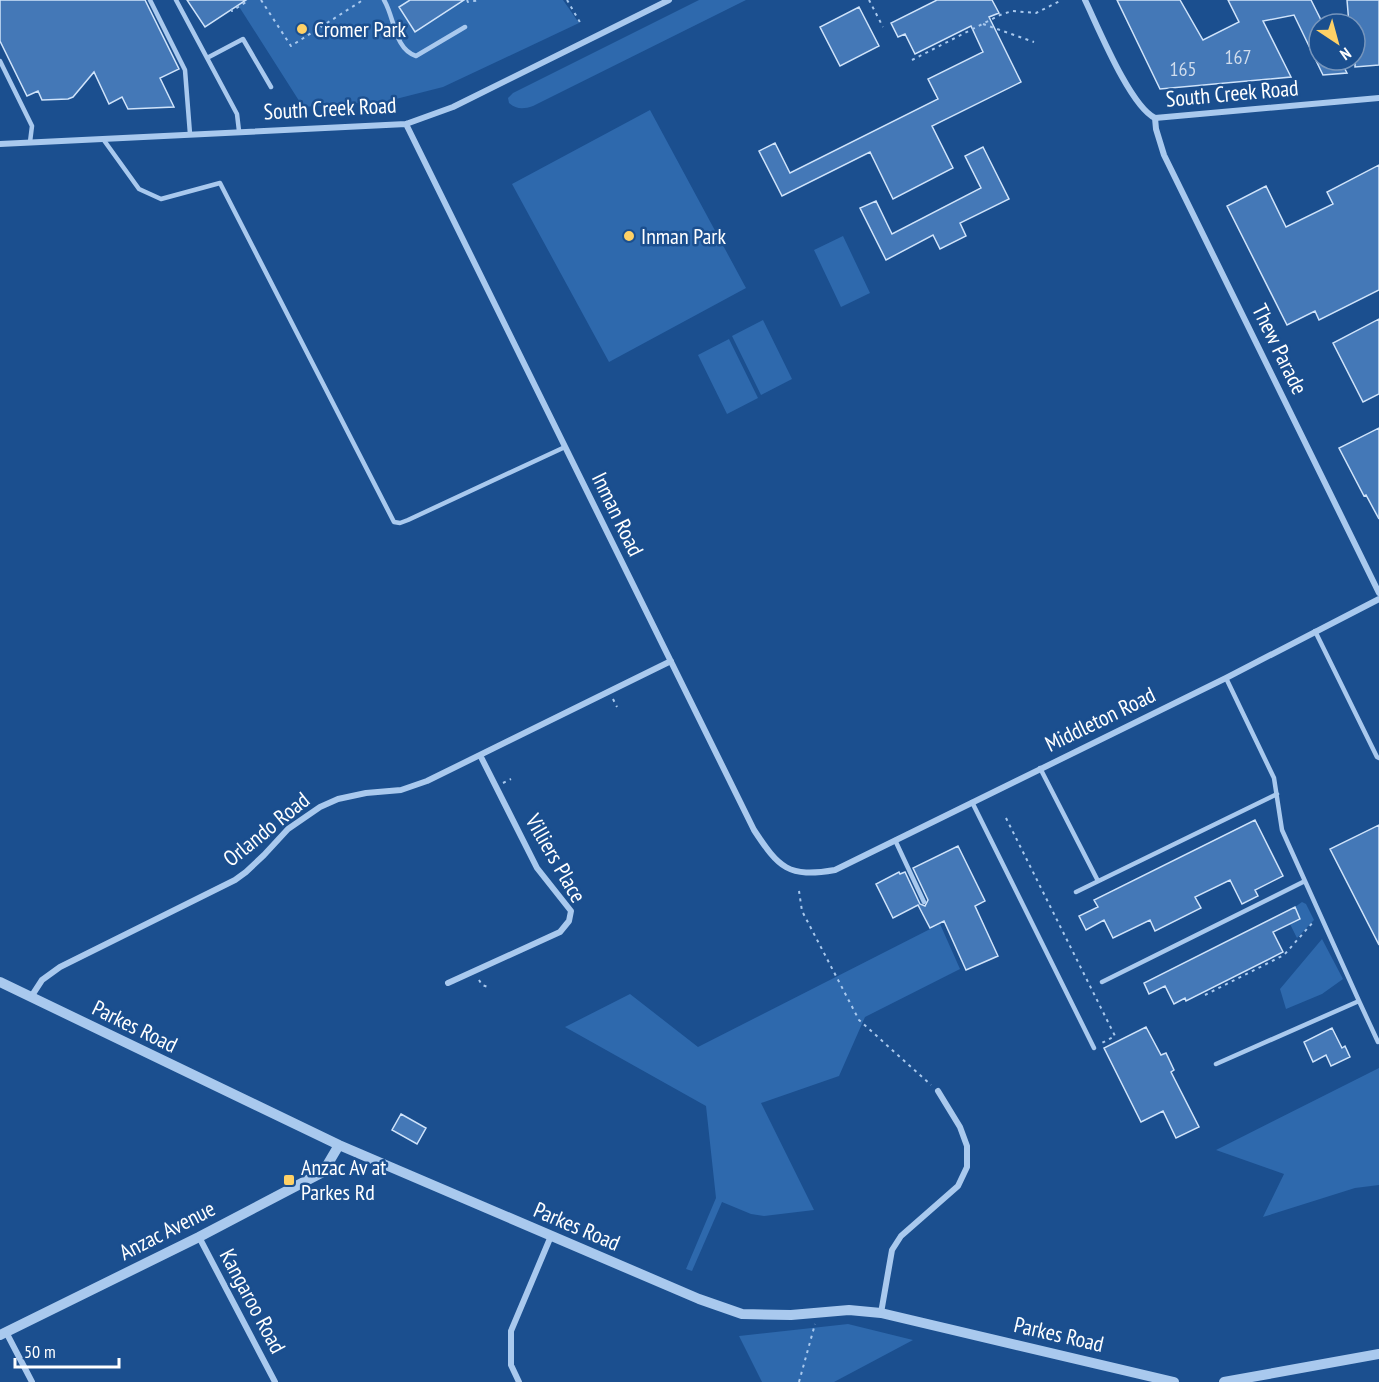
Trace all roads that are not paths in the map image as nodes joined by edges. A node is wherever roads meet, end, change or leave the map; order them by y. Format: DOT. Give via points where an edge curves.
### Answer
graph roads {
  1 [pos="150,0"];
  2 [pos="176,0"];
  3 [pos="384,0"];
  4 [pos="669,0"];
  5 [pos="1085,0"];
  6 [pos="465,27"];
  7 [pos="207,58"];
  8 [pos="0,61"];
  9 [pos="271,87"];
  10 [pos="1379,98"];
  11 [pos="1155,118"];
  12 [pos="406,124"];
  13 [pos="239,131"];
  14 [pos="190,134"];
  15 [pos="103,139"];
  16 [pos="30,142"];
  17 [pos="0,144"];
  18 [pos="565,447"];
  19 [pos="1379,593"];
  20 [pos="1379,598"];
  21 [pos="1316,631"];
  22 [pos="671,661"];
  23 [pos="1226,678"];
  24 [pos="480,755"];
  25 [pos="1379,758"];
  26 [pos="1040,768"];
  27 [pos="1276,794"];
  28 [pos="972,802"];
  29 [pos="895,840"];
  30 [pos="835,870"];
  31 [pos="1098,881"];
  32 [pos="1305,881"];
  33 [pos="1076,892"];
  34 [pos="924,902"];
  35 [pos="0,982"];
  36 [pos="1102,982"];
  37 [pos="448,983"];
  38 [pos="31,997"];
  39 [pos="1359,1001"];
  40 [pos="1378,1042"];
  41 [pos="1097,1048"];
  42 [pos="1216,1065"];
  43 [pos="938,1091"];
  44 [pos="339,1145"];
  45 [pos="199,1236"];
  46 [pos="551,1236"];
  47 [pos="881,1313"];
  48 [pos="3,1334"];
  49 [pos="1379,1354"];
  50 [pos="32,1382"];
  51 [pos="275,1382"];
  52 [pos="519,1382"];
  53 [pos="1174,1382"];
  54 [pos="1224,1382"];
  1 -- 14 [label="lane" via="185,70"];
  2 -- 7 [label="lane"];
  3 -- 6 [label="lane" via="401,44 410,54 426,52"];
  4 -- 12 [label="street, South Creek Road" via="453,107"];
  5 -- 11 [label="street, South Creek Road" via="1134,97"];
  7 -- 9 [label="lane" via="243,39"];
  7 -- 13 [label="lane" via="237,114"];
  8 -- 16 [label="lane" via="32,126"];
  10 -- 11 [label="street, South Creek Road"];
  11 -- 19 [label="street, Thew Parade" via="1164,154"];
  12 -- 13 [label="street, South Creek Road"];
  12 -- 18 [label="street, Inman Road"];
  13 -- 14 [label="street, South Creek Road"];
  14 -- 15 [label="street, South Creek Road"];
  15 -- 16 [label="street, South Creek Road"];
  15 -- 18 [label="lane" via="140,189 160,199 220,183 394,522 408,520"];
  16 -- 17 [label="street, South Creek Road"];
  18 -- 22 [label="street, Inman Road"];
  20 -- 21 [label="street, Middleton Road"];
  21 -- 23 [label="street, Middleton Road"];
  21 -- 25 [label="lane"];
  22 -- 24 [label="street, Orlando Road"];
  22 -- 30 [label="street, Inman Road" via="754,830 772,856 796,872"];
  23 -- 26 [label="street, Middleton Road"];
  23 -- 27 [label="lane" via="1274,778"];
  24 -- 37 [label="street, Villiers Place" via="537,868 571,911 560,932"];
  24 -- 38 [label="street, Orlando Road" via="401,790 366,793 320,807 288,829 240,876 60,967 42,980"];
  26 -- 28 [label="street, Middleton Road"];
  26 -- 31 [label="lane"];
  27 -- 31 [label="lane"];
  27 -- 32 [label="lane" via="1282,830"];
  28 -- 29 [label="street, Middleton Road"];
  28 -- 41 [label="lane"];
  29 -- 30 [label="street, Middleton Road"];
  29 -- 34 [label="lane"];
  31 -- 33 [label="lane"];
  32 -- 36 [label="lane"];
  32 -- 39 [label="lane"];
  35 -- 38 [label="street, Parkes Road"];
  38 -- 44 [label="street, Parkes Road"];
  39 -- 40 [label="lane"];
  39 -- 42 [label="lane"];
  43 -- 47 [label="street" via="960,1127 967,1146 968,1167 958,1186 901,1236 892,1250"];
  44 -- 45 [label="street, Anzac Avenue" via="321,1173"];
  44 -- 46 [label="street, Parkes Road"];
  45 -- 48 [label="street, Anzac Avenue"];
  45 -- 51 [label="street, Kangaroo Road"];
  46 -- 47 [label="street, Parkes Road" via="742,1314 849,1310"];
  46 -- 52 [label="street" via="511,1331 511,1365"];
  47 -- 53 [label="street, Parkes Road"];
  48 -- 50 [label="street"];
  49 -- 54 [label="street"];
}
